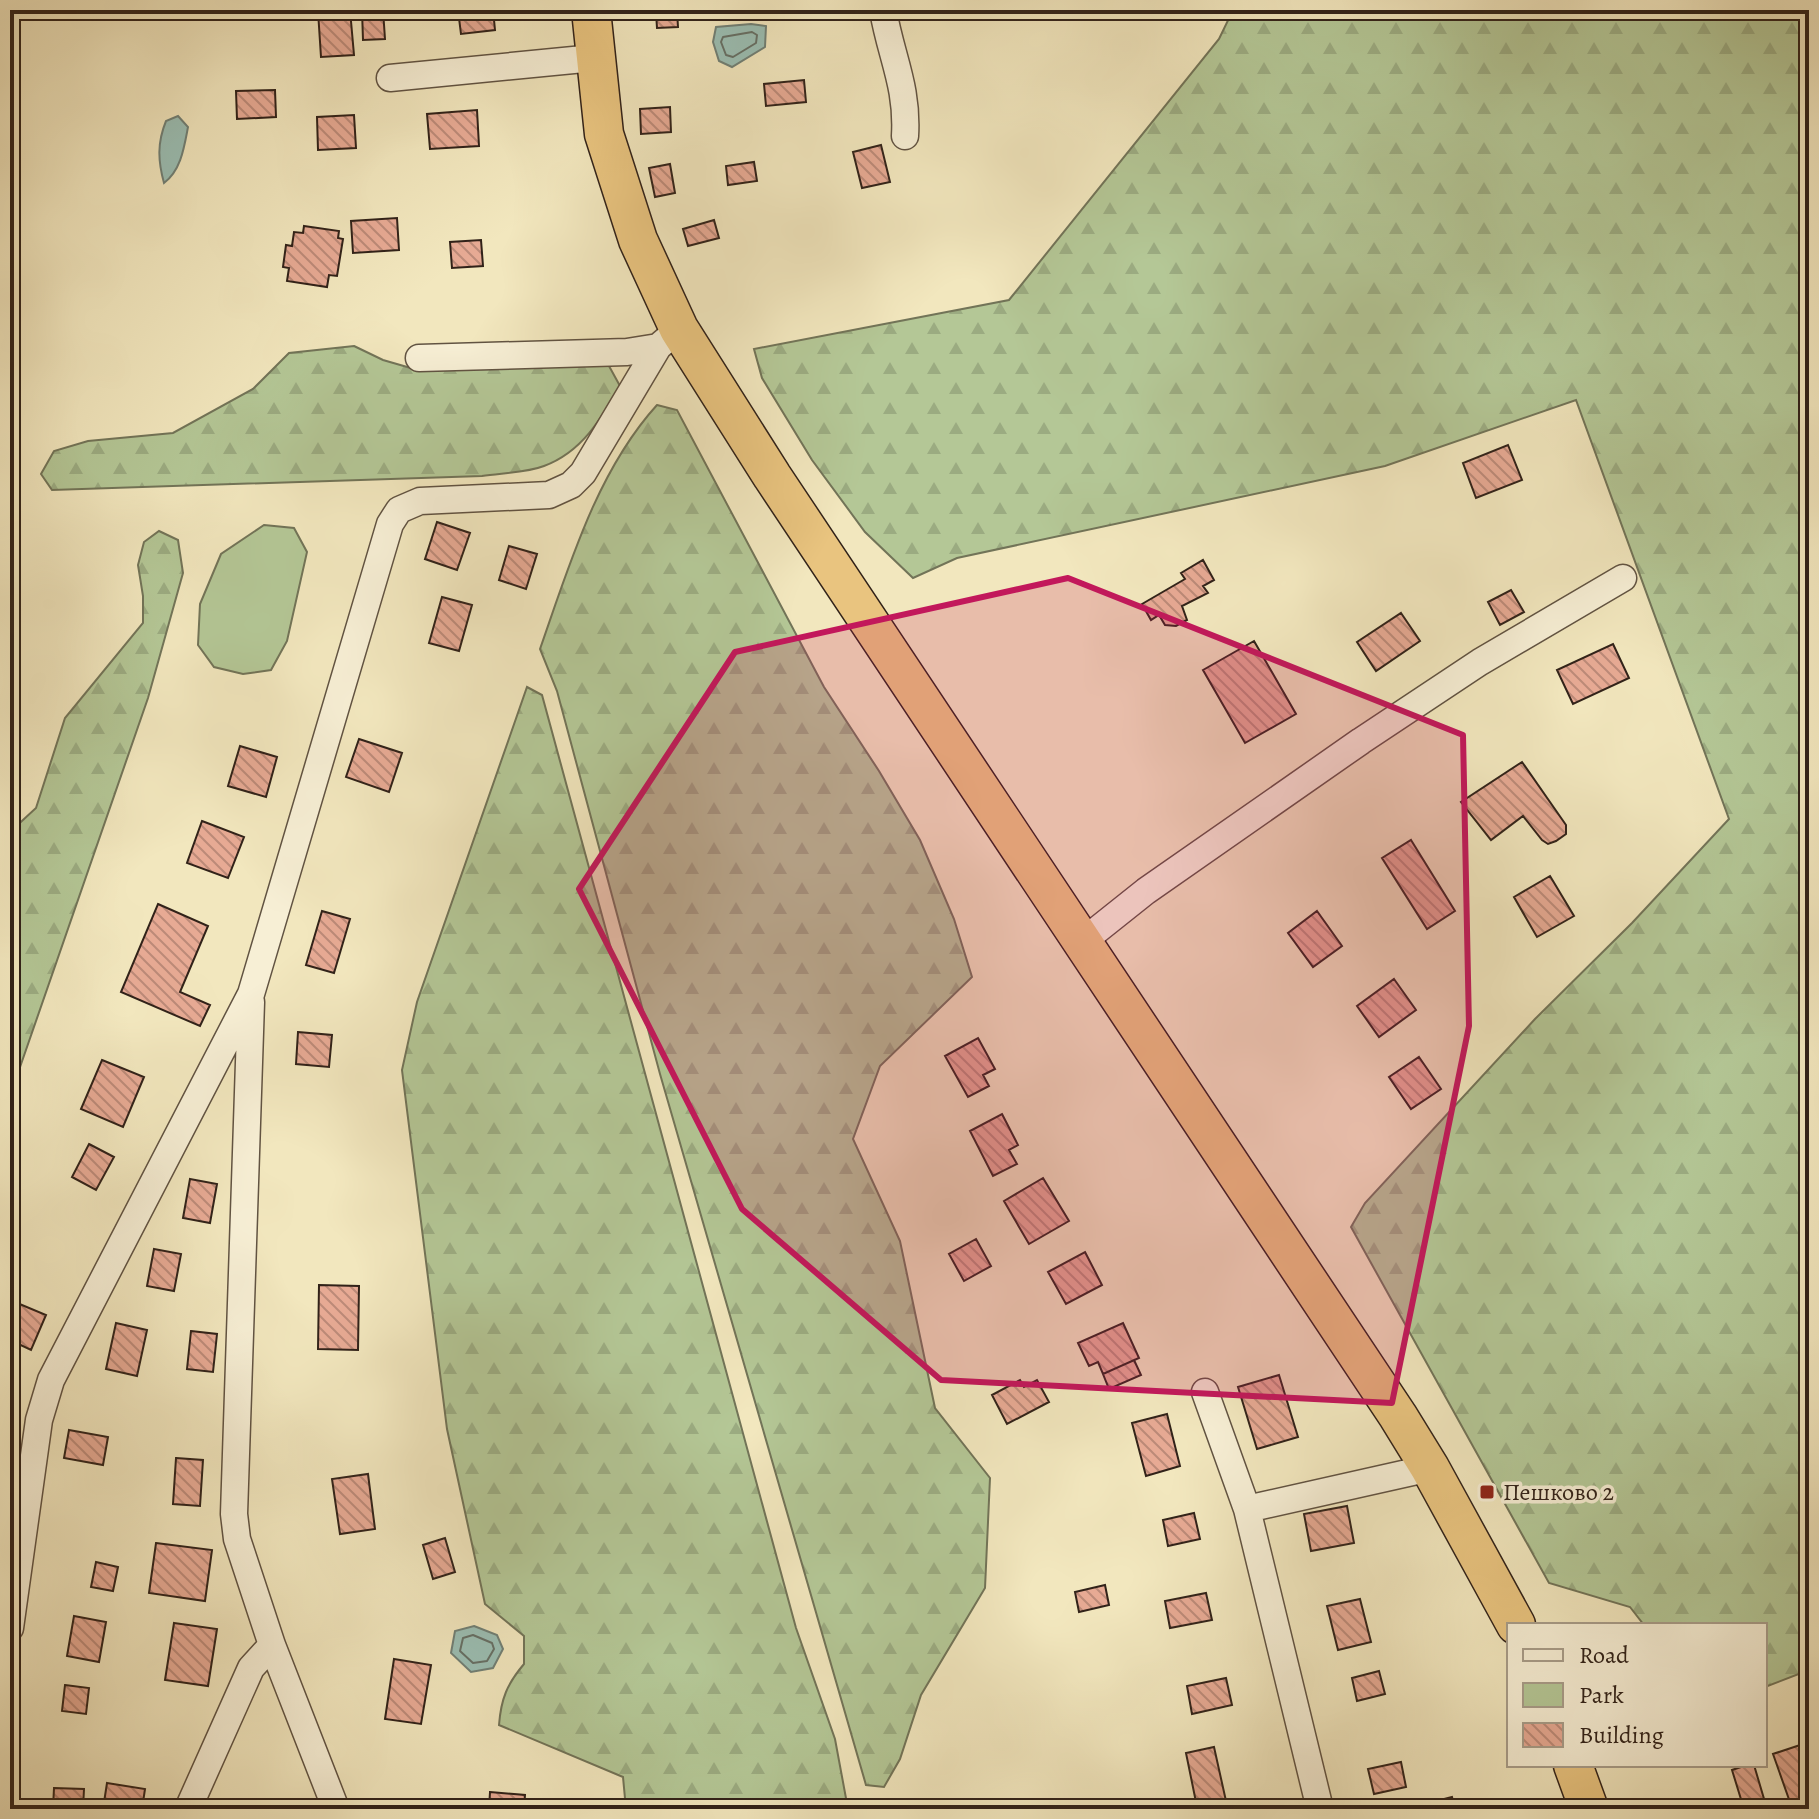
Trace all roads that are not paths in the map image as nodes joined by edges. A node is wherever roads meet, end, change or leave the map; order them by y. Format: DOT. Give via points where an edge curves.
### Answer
graph roads {
  1 [pos="591,10"];
  2 [pos="883,10"];
  3 [pos="594,58"];
  4 [pos="390,78"];
  5 [pos="905,136"];
  6 [pos="668,338"];
  7 [pos="419,358"];
  8 [pos="1623,578"];
  9 [pos="1082,942"];
  10 [pos="251,994"];
  11 [pos="1205,1392"];
  12 [pos="1430,1468"];
  13 [pos="1247,1509"];
  14 [pos="1515,1623"];
  15 [pos="10,1628"];
  16 [pos="272,1645"];
  17 [pos="1574,1767"];
  18 [pos="188,1809"];
  19 [pos="336,1809"];
  20 [pos="1320,1809"];
  21 [pos="1589,1809"];
  1 -- 3 [label="highway"];
  2 -- 5 [label="street" via="903,86"];
  3 -- 4 [label="street"];
  3 -- 6 [label="highway" via="604,134"];
  6 -- 7 [label="street" via="627,352"];
  6 -- 9 [label="highway" via="781,489"];
  6 -- 10 [label="street" via="571,485 549,495 420,501 399,510 390,524"];
  8 -- 9 [label="street" via="1480,662 1361,741"];
  9 -- 12 [label="highway"];
  10 -- 15 [label="street" via="51,1380 39,1420"];
  10 -- 16 [label="street" via="234,1514 237,1539"];
  11 -- 13 [label="street"];
  12 -- 13 [label="street"];
  12 -- 14 [label="highway"];
  13 -- 20 [label="street"];
  16 -- 18 [label="street" via="251,1668"];
  16 -- 19 [label="street"];
  17 -- 21 [label="highway"];
}
